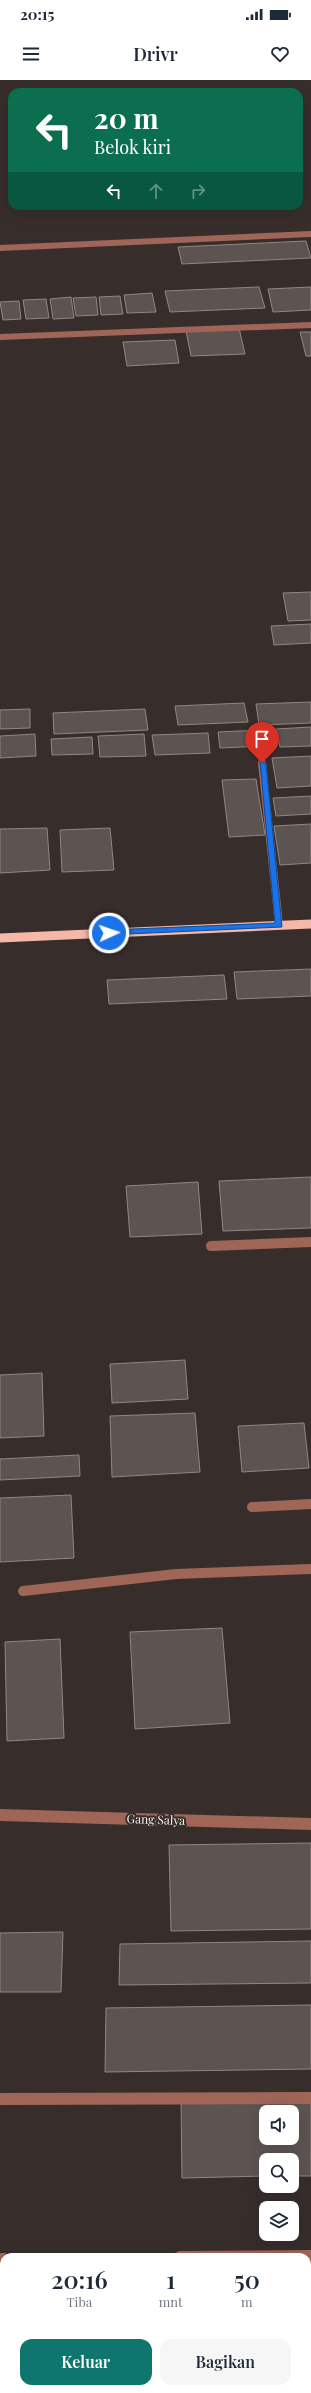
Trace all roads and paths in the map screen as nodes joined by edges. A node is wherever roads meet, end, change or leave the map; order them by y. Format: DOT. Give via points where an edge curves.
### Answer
graph roads {
  1 [pos="311,234"];
  2 [pos="0,248"];
  3 [pos="311,324"];
  4 [pos="0,337"];
  5 [pos="262,763"];
  6 [pos="311,924"];
  7 [pos="279,925"];
  8 [pos="0,938"];
  9 [pos="311,1242"];
  10 [pos="211,1246"];
  11 [pos="311,1504"];
  12 [pos="252,1507"];
  13 [pos="311,1569"];
  14 [pos="24,1591"];
  15 [pos="0,1814"];
  16 [pos="311,1824"];
  17 [pos="311,2098"];
  18 [pos="0,2099"];
  1 -- 2 [label="street"];
  3 -- 4 [label="street"];
  5 -- 7 [label="street"];
  6 -- 7 [label="highway"];
  7 -- 8 [label="highway"];
  9 -- 10 [label="street"];
  11 -- 12 [label="street"];
  13 -- 14 [label="street" via="176,1574"];
  15 -- 16 [label="street, Gang Salya"];
  17 -- 18 [label="street"];
}
